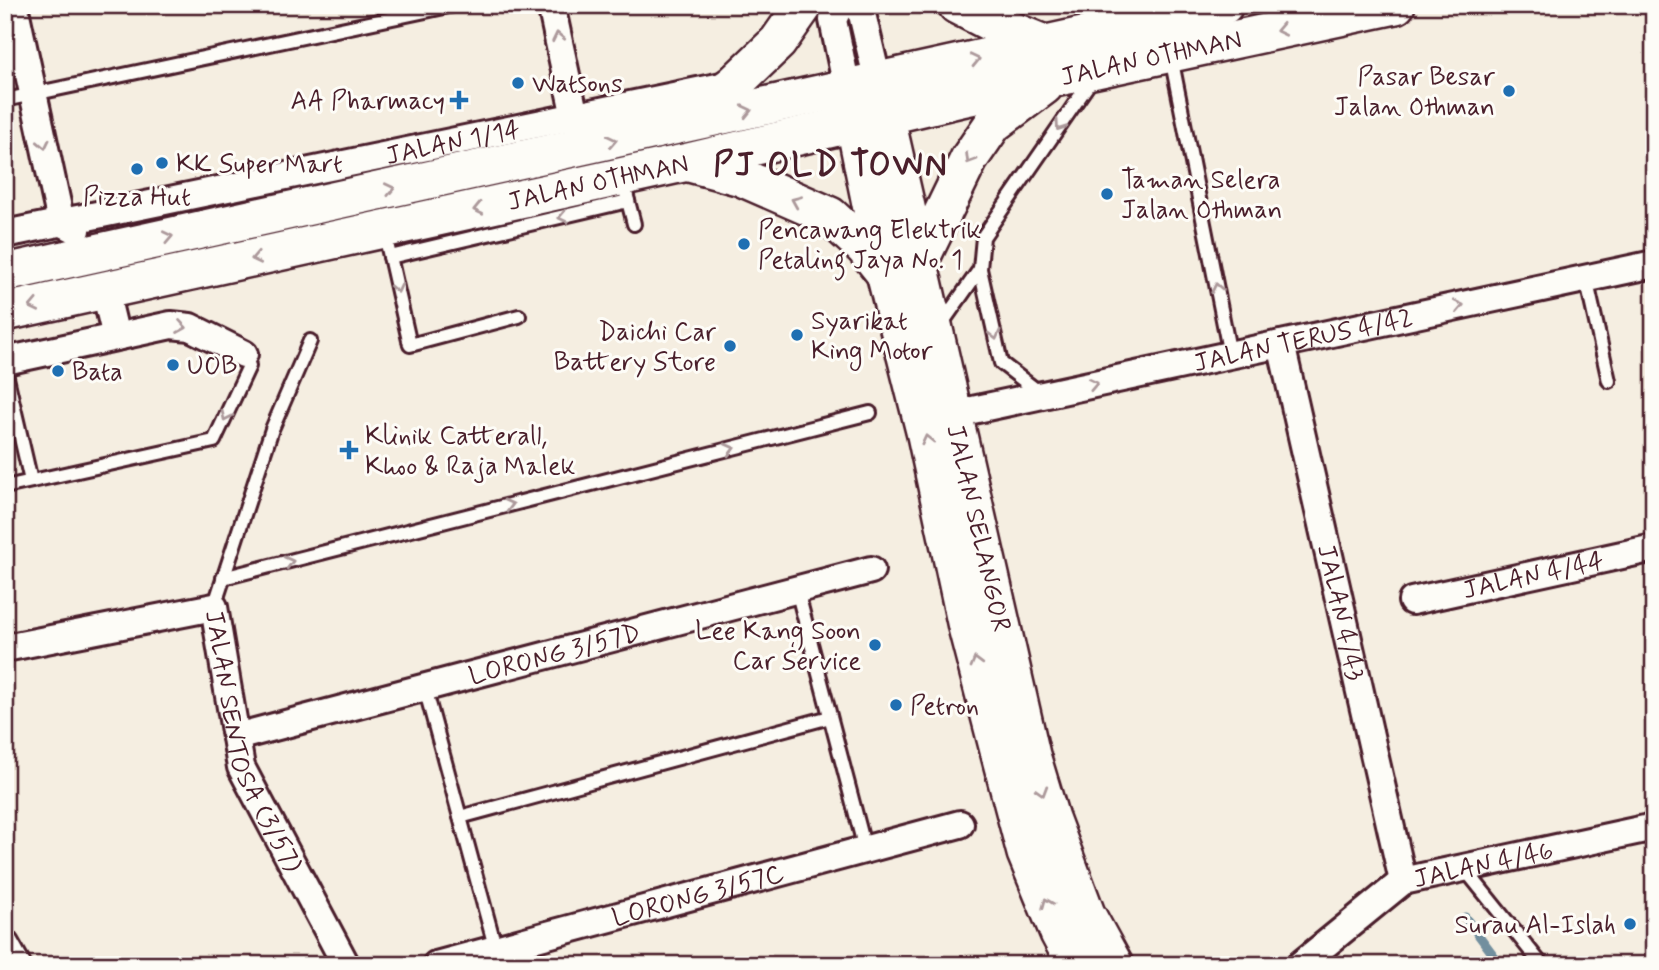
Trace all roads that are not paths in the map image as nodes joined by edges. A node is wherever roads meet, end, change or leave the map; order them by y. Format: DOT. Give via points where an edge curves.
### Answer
graph roads {
  1 [pos="14,5"];
  2 [pos="454,5"];
  3 [pos="551,5"];
  4 [pos="804,5"];
  5 [pos="840,5"];
  6 [pos="855,5"];
  7 [pos="957,5"];
  8 [pos="1224,5"];
  9 [pos="1396,5"];
  10 [pos="1044,44"];
  11 [pos="1170,54"];
  12 [pos="1099,70"];
  13 [pos="1053,80"];
  14 [pos="734,84"];
  15 [pos="34,93"];
  16 [pos="5,100"];
  17 [pos="866,102"];
  18 [pos="575,117"];
  19 [pos="680,126"];
  20 [pos="688,162"];
  21 [pos="625,189"];
  22 [pos="61,222"];
  23 [pos="634,224"];
  24 [pos="5,234"];
  25 [pos="387,243"];
  26 [pos="116,248"];
  27 [pos="919,262"];
  28 [pos="1654,264"];
  29 [pos="980,269"];
  30 [pos="5,273"];
  31 [pos="884,273"];
  32 [pos="1586,278"];
  33 [pos="105,291"];
  34 [pos="5,313"];
  35 [pos="519,316"];
  36 [pos="935,334"];
  37 [pos="116,337"];
  38 [pos="310,341"];
  39 [pos="1281,344"];
  40 [pos="243,354"];
  41 [pos="1230,355"];
  42 [pos="5,360"];
  43 [pos="5,369"];
  44 [pos="1609,381"];
  45 [pos="1043,395"];
  46 [pos="870,413"];
  47 [pos="954,414"];
  48 [pos="31,481"];
  49 [pos="5,487"];
  50 [pos="1654,548"];
  51 [pos="871,570"];
  52 [pos="223,578"];
  53 [pos="797,590"];
  54 [pos="1412,601"];
  55 [pos="214,607"];
  56 [pos="5,648"];
  57 [pos="425,688"];
  58 [pos="830,718"];
  59 [pos="236,737"];
  60 [pos="1016,758"];
  61 [pos="460,817"];
  62 [pos="960,824"];
  63 [pos="1654,827"];
  64 [pos="865,849"];
  65 [pos="1464,868"];
  66 [pos="1403,881"];
  67 [pos="5,944"];
  68 [pos="496,950"];
  69 [pos="17,965"];
  70 [pos="346,965"];
  71 [pos="436,965"];
  72 [pos="1076,965"];
  73 [pos="1114,965"];
  74 [pos="1300,965"];
  75 [pos="1542,965"];
  1 -- 15 [label="street"];
  2 -- 15 [label="lane"];
  18 -- 3 [label="street, one-way"];
  4 -- 14 [label="main road" via="778,42"];
  5 -- 17 [label="street" via="834,20"];
  6 -- 17 [label="street" via="862,14"];
  7 -- 10 [label="main road"];
  8 -- 10 [label="main road, JALAN OTHMAN"];
  9 -- 11 [label="main road, JALAN OTHMAN, one-way"];
  17 -- 10 [label="main road, JALAN OTHMAN, one-way"];
  11 -- 12 [label="main road, JALAN OTHMAN"];
  41 -- 11 [label="lane, one-way"];
  12 -- 13 [label="main road, JALAN OTHMAN"];
  12 -- 29 [label="lane, one-way" via="983,237"];
  13 -- 17 [label="main road, JALAN OTHMAN"];
  13 -- 27 [label="main road, one-way" via="993,124 959,178"];
  14 -- 18 [label="street, JALAN 1/14"];
  14 -- 19 [label="main road"];
  15 -- 16 [label="lane"];
  15 -- 22 [label="street, one-way"];
  19 -- 17 [label="main road, JALAN OTHMAN, one-way"];
  17 -- 20 [label="main road, JALAN OTHMAN"];
  17 -- 27 [label="main road, JALAN SELANGOR"];
  17 -- 31 [label="main road, JALAN SELANGOR"];
  18 -- 22 [label="street, JALAN 1/14"];
  26 -- 19 [label="main road, JALAN OTHMAN, one-way"];
  20 -- 21 [label="main road, JALAN OTHMAN"];
  31 -- 20 [label="main road, one-way" via="830,216 741,177"];
  21 -- 23 [label="lane"];
  21 -- 25 [label="main road, JALAN OTHMAN, one-way"];
  22 -- 24 [label="street, JALAN 1/14"];
  22 -- 26 [label="street"];
  25 -- 33 [label="main road, JALAN OTHMAN, one-way"];
  25 -- 35 [label="lane, one-way" via="410,345"];
  26 -- 30 [label="main road, JALAN OTHMAN"];
  27 -- 36 [label="main road, JALAN SELANGOR"];
  28 -- 32 [label="street, JALAN TERUS 4/42"];
  29 -- 36 [label="lane"];
  29 -- 45 [label="lane, one-way" via="1002,363"];
  60 -- 31 [label="main road, JALAN SELANGOR, one-way" via="967,627 926,435"];
  39 -- 32 [label="street, JALAN TERUS 4/42, one-way"];
  32 -- 44 [label="lane"];
  33 -- 34 [label="main road, JALAN OTHMAN, one-way"];
  33 -- 37 [label="street"];
  36 -- 47 [label="main road, JALAN SELANGOR"];
  37 -- 40 [label="street, one-way" via="171,325 190,327"];
  37 -- 42 [label="street"];
  38 -- 52 [label="lane, JALAN SENTOSA (3/57)" via="272,429"];
  39 -- 41 [label="street, JALAN TERUS 4/42"];
  39 -- 66 [label="street, JALAN 4/43"];
  40 -- 48 [label="lane, one-way" via="249,366 214,441"];
  45 -- 41 [label="street, JALAN TERUS 4/42, one-way"];
  43 -- 48 [label="lane"];
  45 -- 47 [label="street, JALAN TERUS 4/42"];
  52 -- 46 [label="lane, one-way"];
  47 -- 60 [label="main road, JALAN SELANGOR"];
  48 -- 49 [label="lane"];
  50 -- 54 [label="street, JALAN 4/44"];
  51 -- 53 [label="street, LORONG 3/57D"];
  52 -- 55 [label="lane, JALAN SENTOSA (3/57)"];
  53 -- 57 [label="street, LORONG 3/57D"];
  53 -- 58 [label="lane"];
  55 -- 56 [label="street"];
  55 -- 59 [label="street, JALAN SENTOSA (3/57)"];
  57 -- 59 [label="street, LORONG 3/57D"];
  57 -- 61 [label="lane"];
  58 -- 61 [label="lane"];
  58 -- 64 [label="lane"];
  59 -- 70 [label="street, JALAN SENTOSA (3/57)" via="241,767"];
  72 -- 60 [label="main road, JALAN SELANGOR, one-way" via="1026,853"];
  60 -- 73 [label="main road, JALAN SELANGOR, one-way"];
  61 -- 68 [label="lane"];
  62 -- 64 [label="street, LORONG 3/57C"];
  63 -- 65 [label="street, JALAN 4/46"];
  64 -- 68 [label="street, LORONG 3/57C"];
  65 -- 66 [label="street, JALAN 4/46"];
  65 -- 75 [label="lane"];
  66 -- 74 [label="street, JALAN 4/46"];
  67 -- 69 [label="street"];
  68 -- 71 [label="street, LORONG 3/57C"];
}
